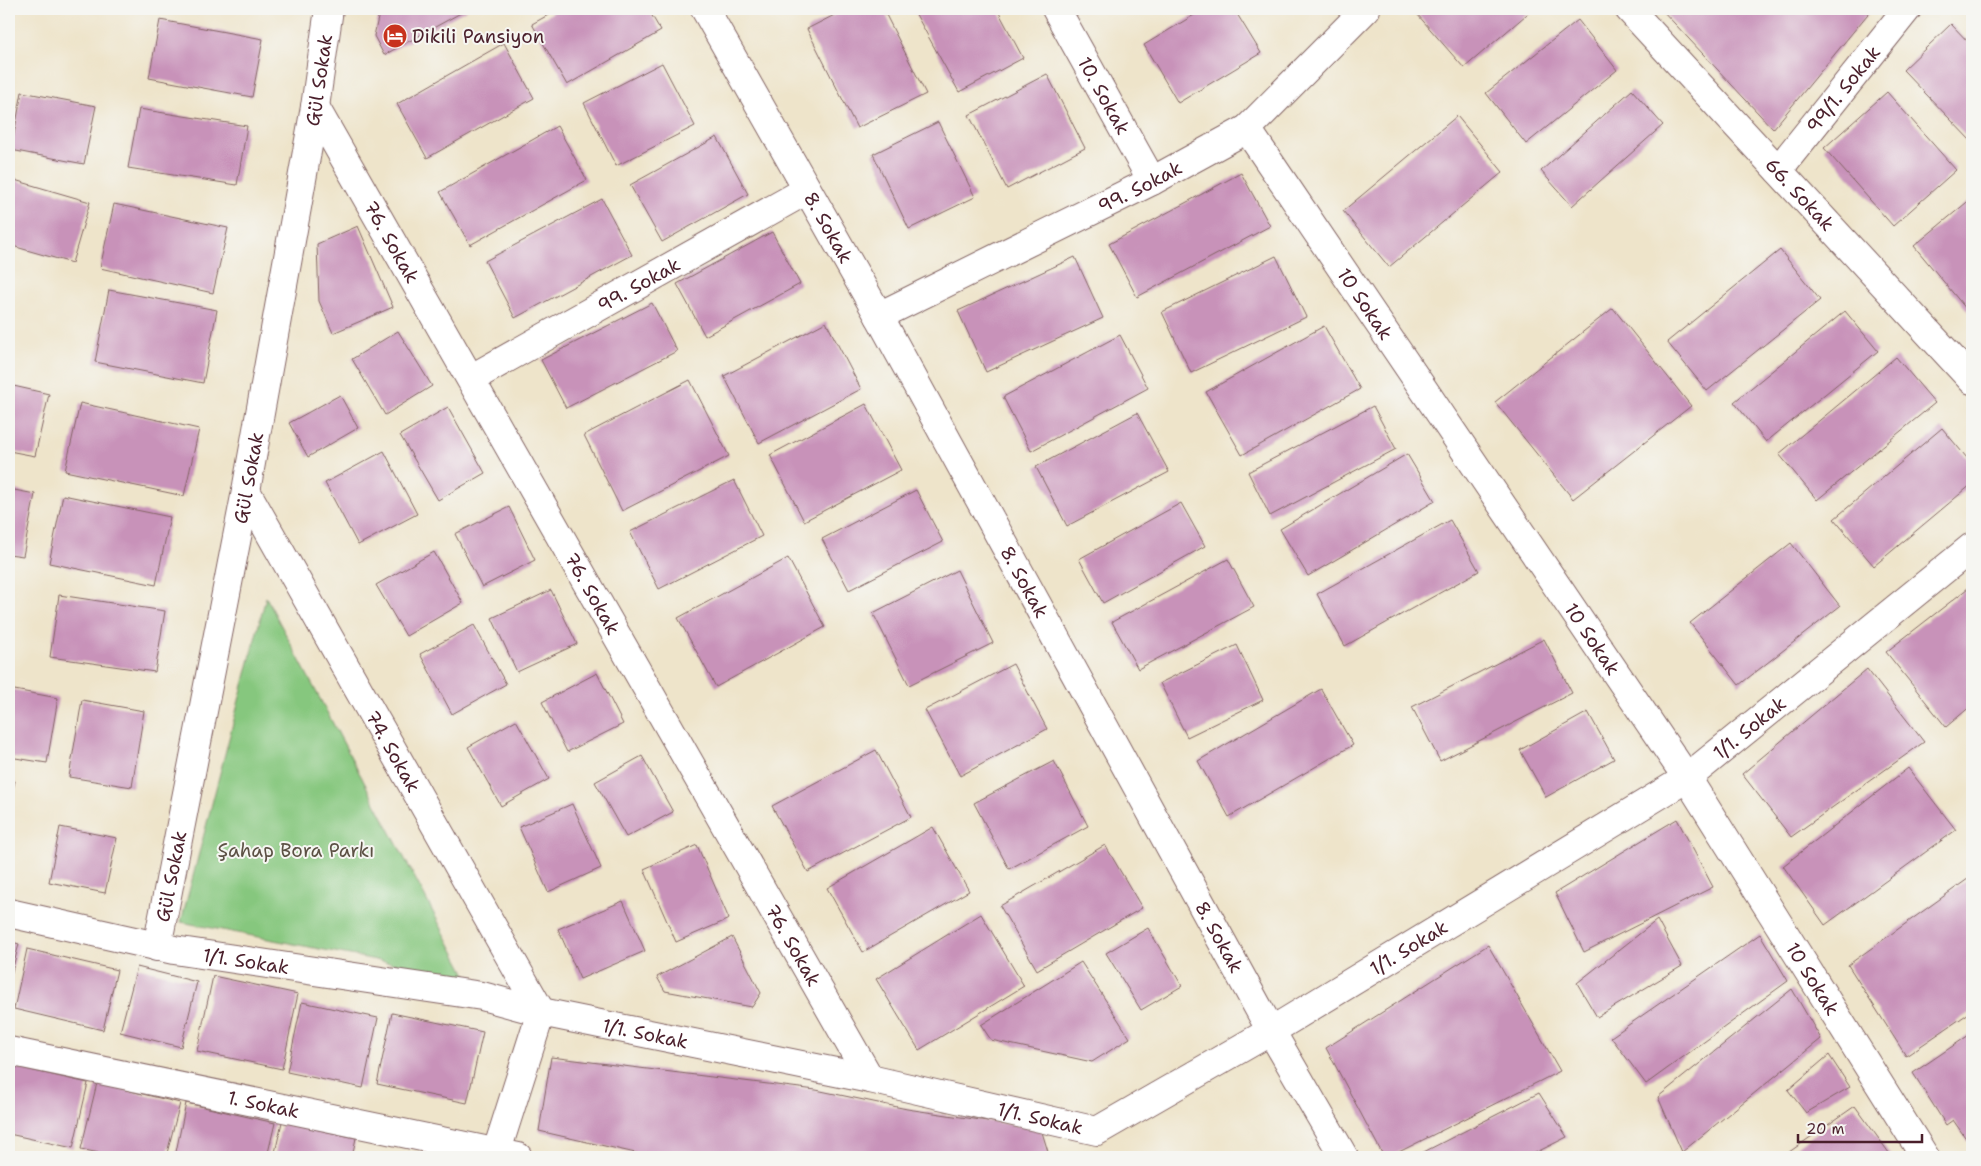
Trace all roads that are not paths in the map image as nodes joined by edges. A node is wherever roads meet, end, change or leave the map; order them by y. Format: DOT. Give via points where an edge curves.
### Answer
graph roads {
  1 [pos="329,9"];
  2 [pos="705,9"];
  3 [pos="1056,9"];
  4 [pos="1366,9"];
  5 [pos="1629,9"];
  6 [pos="1907,9"];
  7 [pos="316,107"];
  8 [pos="1247,129"];
  9 [pos="1778,170"];
  10 [pos="1152,181"];
  11 [pos="807,190"];
  12 [pos="879,316"];
  13 [pos="472,378"];
  14 [pos="1972,380"];
  15 [pos="246,491"];
  16 [pos="1972,547"];
  17 [pos="1687,778"];
  18 [pos="9,913"];
  19 [pos="157,947"];
  20 [pos="541,1012"];
  21 [pos="1271,1031"];
  22 [pos="9,1051"];
  23 [pos="870,1078"];
  24 [pos="503,1156"];
  25 [pos="1344,1157"];
  26 [pos="1925,1157"];
  1 -- 7 [label="street, Gül Sokak"];
  2 -- 11 [label="street, 8. Sokak"];
  3 -- 10 [label="street, 10. Sokak"];
  4 -- 8 [label="street, 99. Sokak"];
  5 -- 9 [label="street, 66. Sokak"];
  6 -- 9 [label="street, 99/1. Sokak"];
  7 -- 13 [label="street, 76. Sokak"];
  7 -- 15 [label="street, Gül Sokak"];
  8 -- 10 [label="street, 99. Sokak"];
  8 -- 17 [label="street, 10 Sokak"];
  9 -- 14 [label="street, 66. Sokak"];
  10 -- 12 [label="street, 99. Sokak"];
  11 -- 12 [label="street, 8. Sokak"];
  11 -- 13 [label="street, 99. Sokak"];
  12 -- 21 [label="street, 8. Sokak"];
  13 -- 23 [label="street, 76. Sokak"];
  15 -- 19 [label="street, Gül Sokak"];
  15 -- 20 [label="street, 74. Sokak"];
  16 -- 17 [label="street, 1/1. Sokak"];
  17 -- 21 [label="street, 1/1. Sokak"];
  17 -- 26 [label="street, 10 Sokak"];
  18 -- 19 [label="street, 1/1. Sokak"];
  19 -- 20 [label="street, 1/1. Sokak" via="482,996"];
  20 -- 23 [label="street, 1/1. Sokak"];
  20 -- 24 [label="street"];
  21 -- 23 [label="street, 1/1. Sokak" via="1097,1131"];
  21 -- 25 [label="street, 8. Sokak"];
  22 -- 24 [label="street, 1. Sokak"];
}
